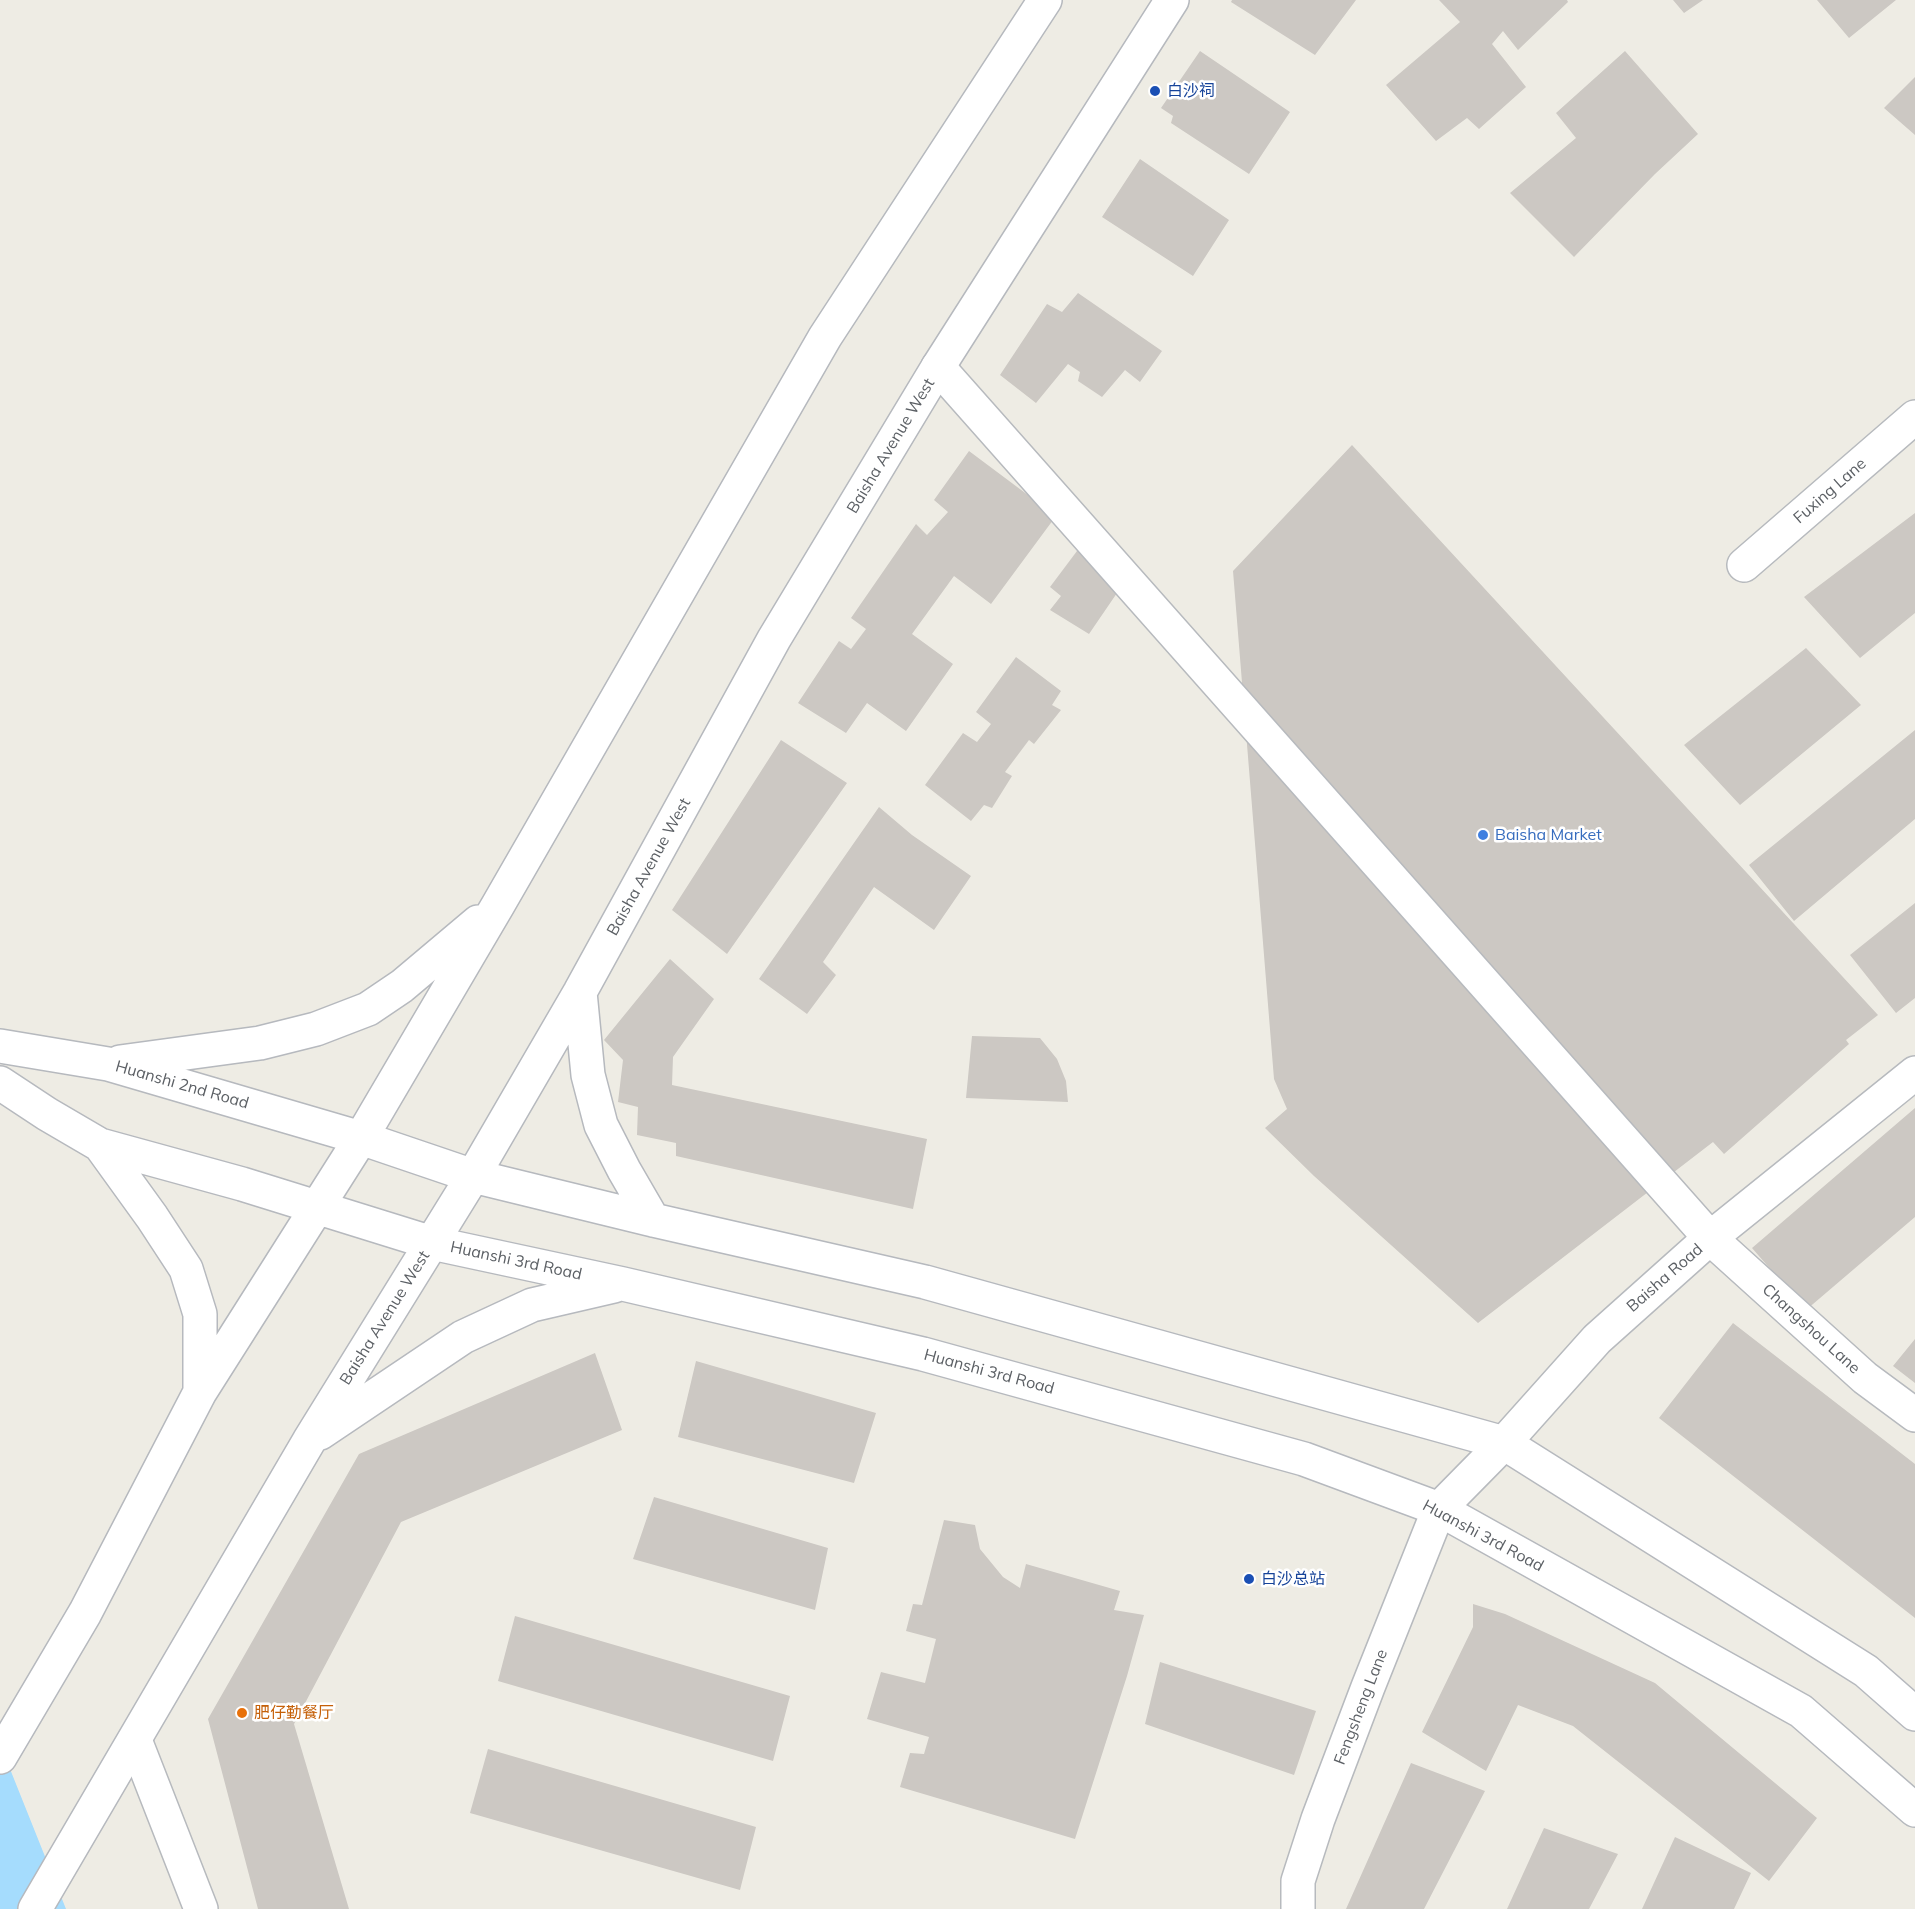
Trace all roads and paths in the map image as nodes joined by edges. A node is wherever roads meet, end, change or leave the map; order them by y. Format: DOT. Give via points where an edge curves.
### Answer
graph roads {
  1 [pos="1045,0"];
  2 [pos="1172,0"];
  3 [pos="938,367"];
  4 [pos="1915,417"];
  5 [pos="1744,565"];
  6 [pos="498,905"];
  7 [pos="579,992"];
  8 [pos="0,1046"];
  9 [pos="108,1064"];
  10 [pos="1915,1073"];
  11 [pos="0,1083"];
  12 [pos="361,1138"];
  13 [pos="100,1145"];
  14 [pos="473,1176"];
  15 [pos="315,1208"];
  16 [pos="653,1220"];
  17 [pos="1710,1238"];
  18 [pos="432,1243"];
  19 [pos="623,1284"];
  20 [pos="200,1392"];
  21 [pos="1915,1414"];
  22 [pos="309,1441"];
  23 [pos="1504,1443"];
  24 [pos="1439,1509"];
  25 [pos="1915,1714"];
  26 [pos="135,1740"];
  27 [pos="0,1757"];
  28 [pos="1915,1810"];
  29 [pos="35,1909"];
  30 [pos="201,1909"];
  31 [pos="1298,1909"];
  1 -- 6 [label="main road" via="825,337"];
  2 -- 3 [label="main road, Baisha Avenue West"];
  3 -- 7 [label="main road, Baisha Avenue West" via="774,639"];
  3 -- 17 [label="main road, Changshou Lane"];
  4 -- 5 [label="main road, Fuxing Lane"];
  6 -- 9 [label="main road" via="402,986 368,1009 315,1029 260,1043"];
  6 -- 12 [label="main road"];
  7 -- 14 [label="main road, Baisha Avenue West"];
  7 -- 16 [label="main road" via="588,1075 601,1125"];
  8 -- 9 [label="main road, Huanshi 2nd Road"];
  9 -- 12 [label="main road, Huanshi 2nd Road"];
  10 -- 17 [label="main road, Baisha Road"];
  11 -- 13 [label="main road, Huanshi 3rd Road"];
  12 -- 14 [label="main road"];
  12 -- 15 [label="main road"];
  13 -- 15 [label="main road, Huanshi 3rd Road"];
  13 -- 20 [label="main road" via="186,1269 200,1314"];
  14 -- 16 [label="main road"];
  14 -- 18 [label="main road, Baisha Avenue West"];
  15 -- 18 [label="main road, Huanshi 3rd Road"];
  15 -- 20 [label="main road"];
  16 -- 23 [label="main road" via="925,1281"];
  17 -- 21 [label="main road, Changshou Lane" via="1865,1378"];
  17 -- 23 [label="main road, Baisha Road" via="1597,1339"];
  18 -- 19 [label="main road, Huanshi 3rd Road"];
  18 -- 22 [label="main road, Baisha Avenue West"];
  19 -- 22 [label="main road" via="532,1305 463,1337"];
  19 -- 24 [label="main road, Huanshi 3rd Road" via="924,1354 1304,1459"];
  20 -- 27 [label="main road" via="84,1613"];
  22 -- 26 [label="main road, Baisha Avenue West"];
  23 -- 24 [label="main road, Baisha Road"];
  23 -- 25 [label="main road" via="1866,1671"];
  24 -- 28 [label="main road, Huanshi 3rd Road" via="1801,1711"];
  24 -- 31 [label="main road, Fengsheng Lane" via="1318,1819 1298,1881"];
  26 -- 29 [label="main road, Baisha Avenue West"];
  26 -- 30 [label="main road"];
}
